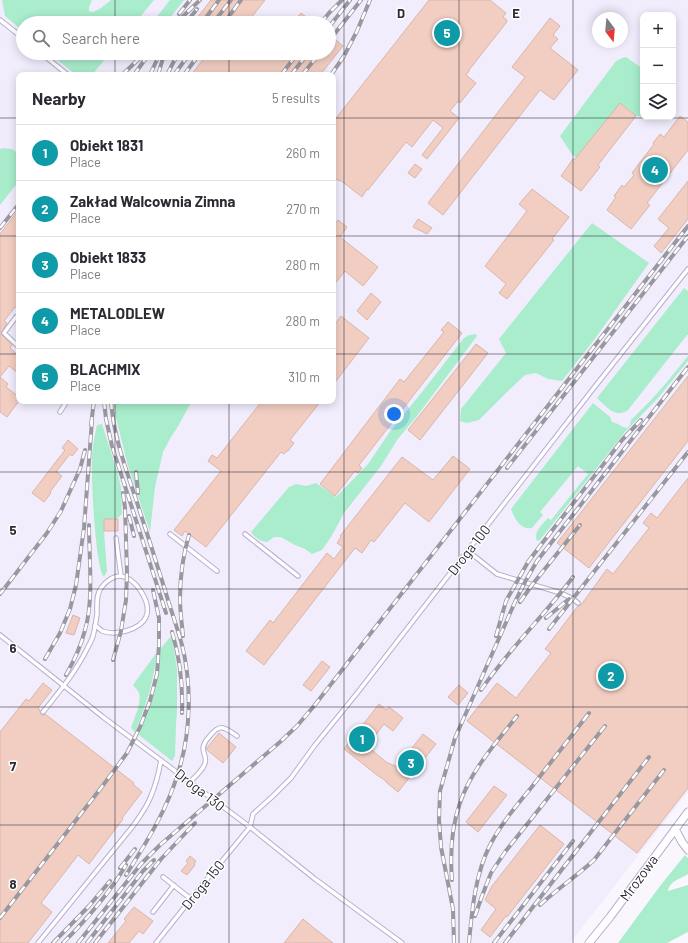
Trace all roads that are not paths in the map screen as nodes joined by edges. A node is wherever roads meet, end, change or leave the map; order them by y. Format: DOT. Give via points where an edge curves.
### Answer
graph roads {
  1 [pos="0,20"];
  2 [pos="16,33"];
  3 [pos="50,60"];
  4 [pos="64,72"];
  5 [pos="688,269"];
  6 [pos="16,317"];
  7 [pos="16,344"];
  8 [pos="65,404"];
  9 [pos="60,412"];
  10 [pos="170,534"];
  11 [pos="245,534"];
  12 [pos="116,538"];
  13 [pos="468,551"];
  14 [pos="217,571"];
  15 [pos="121,576"];
  16 [pos="298,576"];
  17 [pos="578,603"];
  18 [pos="95,625"];
  19 [pos="0,635"];
  20 [pos="64,686"];
  21 [pos="43,712"];
  22 [pos="236,736"];
  23 [pos="161,760"];
  24 [pos="190,782"];
  25 [pos="688,812"];
  26 [pos="250,827"];
  27 [pos="675,829"];
  28 [pos="688,850"];
  29 [pos="163,877"];
  30 [pos="174,885"];
  31 [pos="191,899"];
  32 [pos="153,912"];
  33 [pos="38,943"];
  34 [pos="156,943"];
  35 [pos="402,943"];
  36 [pos="588,943"];
  1 -- 2 [label="lane"];
  3 -- 4 [label="lane"];
  5 -- 13 [label="lane, Droga 100"];
  6 -- 7 [label="lane" via="4,333"];
  8 -- 9 [label="lane"];
  10 -- 14 [label="lane"];
  11 -- 16 [label="lane"];
  12 -- 15 [label="lane"];
  13 -- 17 [label="lane" via="497,574 561,593"];
  13 -- 26 [label="lane, Droga 100" via="291,778 253,814"];
  15 -- 18 [label="lane" via="114,577 100,588"];
  15 -- 18 [label="lane" via="140,590 147,608 146,617 130,630 120,633 102,631"];
  18 -- 20 [label="lane" via="93,637 81,661"];
  19 -- 20 [label="lane, Droga 130"];
  20 -- 21 [label="lane"];
  20 -- 23 [label="lane, Droga 130"];
  22 -- 24 [label="lane" via="223,728 213,732 204,743 205,764"];
  23 -- 24 [label="lane, Droga 130"];
  23 -- 33 [label="lane" via="151,797 137,821"];
  24 -- 26 [label="lane, Droga 130"];
  25 -- 27 [label="street, Mrozowa"];
  26 -- 31 [label="lane, Droga 150"];
  26 -- 35 [label="lane, Droga 130"];
  27 -- 28 [label="street"];
  27 -- 36 [label="street, Mrozowa"];
  29 -- 30 [label="lane"];
  30 -- 31 [label="lane"];
  30 -- 32 [label="lane"];
  31 -- 34 [label="lane, Droga 150"];
}
